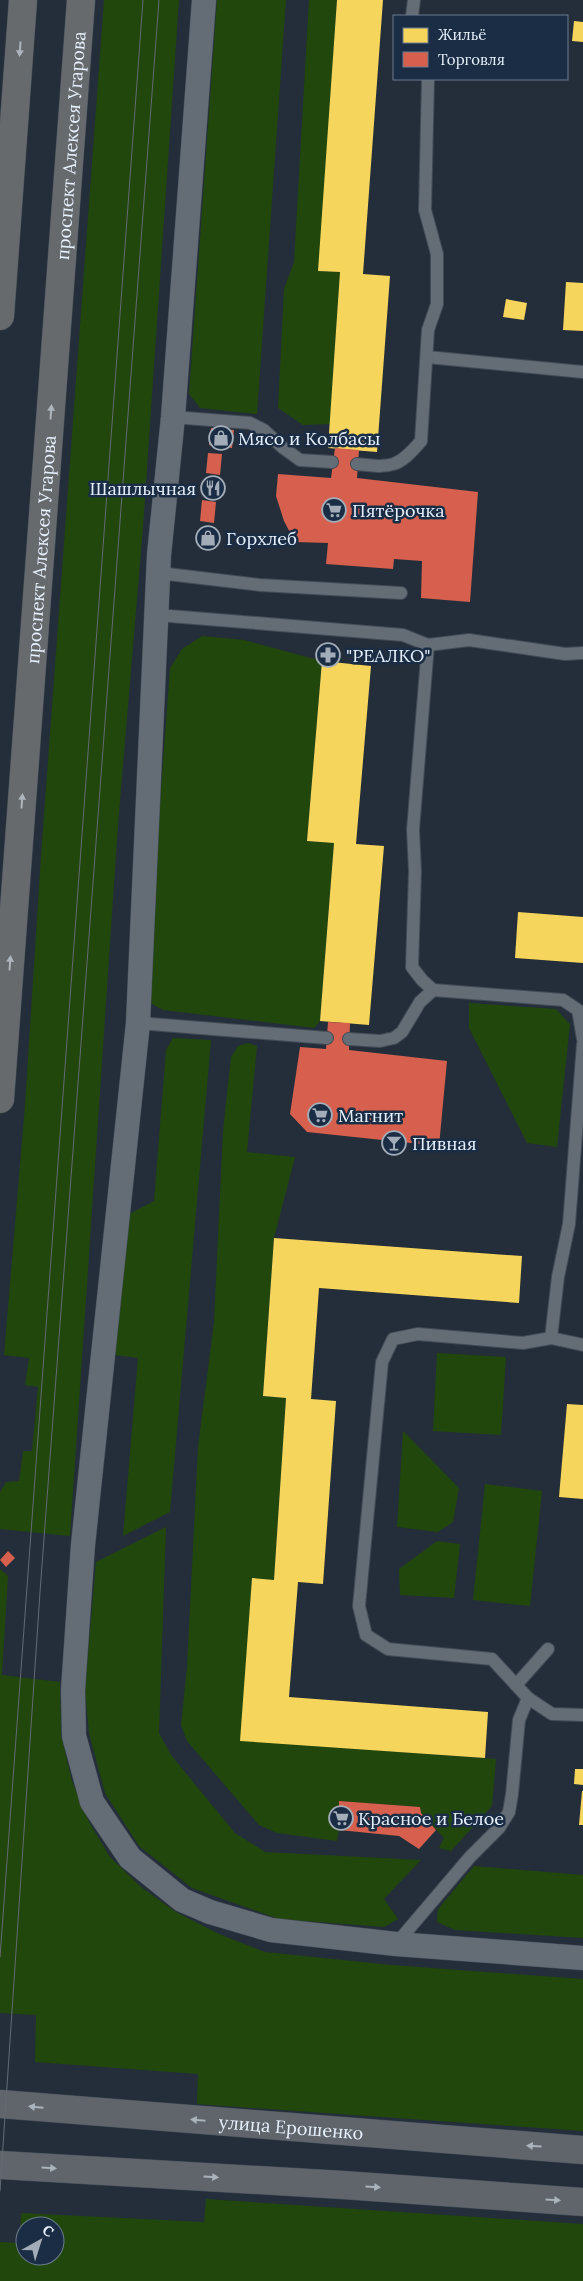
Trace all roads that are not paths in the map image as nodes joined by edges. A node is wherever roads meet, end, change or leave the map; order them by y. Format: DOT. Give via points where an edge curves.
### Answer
graph roads {
  1 [pos="23,0"];
  2 [pos="81,0"];
  3 [pos="204,0"];
  4 [pos="414,0"];
  5 [pos="412,15"];
  6 [pos="428,80"];
  7 [pos="0,316"];
  8 [pos="427,357"];
  9 [pos="583,372"];
  10 [pos="173,417"];
  11 [pos="332,462"];
  12 [pos="357,464"];
  13 [pos="159,572"];
  14 [pos="401,593"];
  15 [pos="157,615"];
  16 [pos="428,645"];
  17 [pos="583,653"];
  18 [pos="433,990"];
  19 [pos="138,1023"];
  20 [pos="327,1038"];
  21 [pos="583,1038"];
  22 [pos="350,1039"];
  23 [pos="583,1044"];
  24 [pos="0,1099"];
  25 [pos="552,1338"];
  26 [pos="583,1345"];
  27 [pos="548,1649"];
  28 [pos="516,1686"];
  29 [pos="528,1698"];
  30 [pos="583,1715"];
  31 [pos="396,1944"];
  32 [pos="583,1958"];
  33 [pos="0,2104"];
  34 [pos="583,2150"];
  35 [pos="0,2165"];
  36 [pos="583,2202"];
  1 -- 7 [label="main road, one-way"];
  24 -- 2 [label="main road, проспект Алексея Угарова, one-way"];
  3 -- 10 [label="street"];
  4 -- 5 [label="lane"];
  6 -- 8 [label="lane" via="425,210 437,254 437,304 428,330"];
  8 -- 9 [label="lane"];
  8 -- 12 [label="lane" via="421,441 402,461 388,467"];
  10 -- 11 [label="lane" via="250,423 264,430 300,460"];
  10 -- 13 [label="street"];
  13 -- 14 [label="lane" via="260,585"];
  13 -- 15 [label="street"];
  15 -- 16 [label="lane" via="403,635"];
  15 -- 19 [label="street"];
  16 -- 17 [label="lane" via="469,640 565,654"];
  16 -- 18 [label="lane" via="413,830 412,967"];
  18 -- 21 [label="lane" via="563,1000 578,1010"];
  18 -- 22 [label="lane" via="420,1002 402,1032 394,1038 380,1041"];
  19 -- 20 [label="lane"];
  19 -- 31 [label="street" via="83,1545 73,1690 74,1736 92,1802 130,1858 182,1900 271,1930"];
  23 -- 25 [label="lane" via="569,1224 558,1277"];
  25 -- 26 [label="lane"];
  25 -- 28 [label="lane" via="522,1342 418,1334 393,1340 382,1362 359,1606 366,1635 388,1649 492,1659"];
  27 -- 28 [label="lane"];
  28 -- 29 [label="lane"];
  29 -- 30 [label="lane" via="552,1714"];
  29 -- 31 [label="lane" via="519,1720 508,1812 498,1828"];
  31 -- 32 [label="street"];
  34 -- 33 [label="main road, улица Ерошенко, one-way"];
  35 -- 36 [label="main road, one-way"];
}
